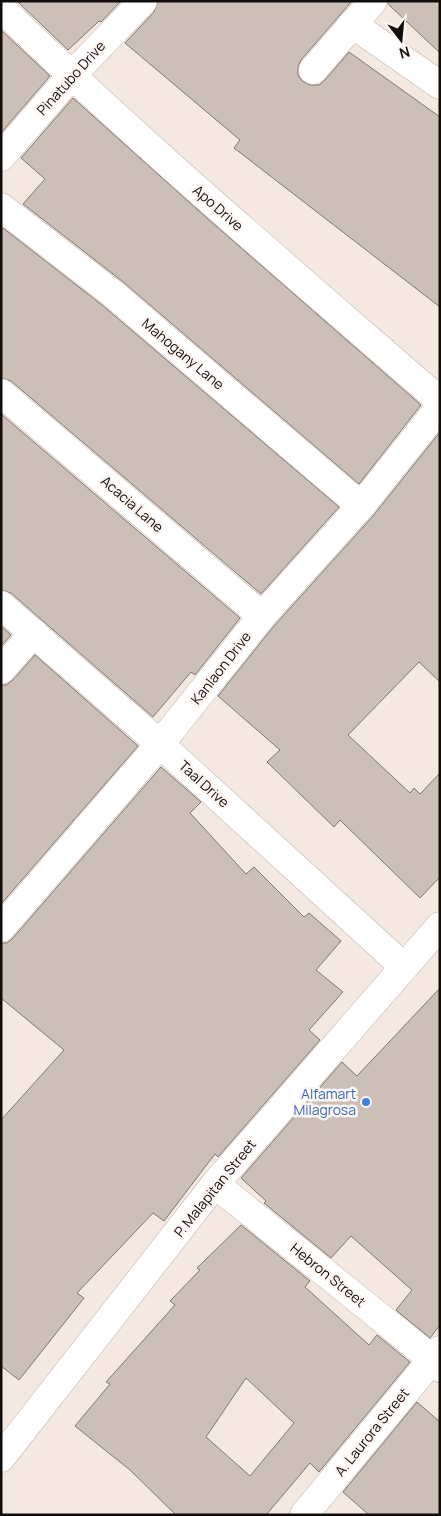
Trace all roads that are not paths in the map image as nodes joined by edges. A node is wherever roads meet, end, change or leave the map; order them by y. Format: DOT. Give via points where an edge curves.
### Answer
graph roads {
  1 [pos="143,1"];
  2 [pos="373,1"];
  3 [pos="1,8"];
  4 [pos="352,24"];
  5 [pos="313,70"];
  6 [pos="71,76"];
  7 [pos="440,85"];
  8 [pos="1,157"];
  9 [pos="1,207"];
  10 [pos="1,393"];
  11 [pos="440,401"];
  12 [pos="440,406"];
  13 [pos="361,506"];
  14 [pos="1,605"];
  15 [pos="262,616"];
  16 [pos="34,633"];
  17 [pos="1,670"];
  18 [pos="160,744"];
  19 [pos="440,926"];
  20 [pos="1,928"];
  21 [pos="404,967"];
  22 [pos="216,1184"];
  23 [pos="437,1359"];
  24 [pos="1,1458"];
  25 [pos="304,1515"];
  1 -- 6 [label="street, Pinatubo Drive"];
  2 -- 4 [label="street"];
  3 -- 6 [label="street, Apo Drive"];
  4 -- 5 [label="street"];
  4 -- 7 [label="street"];
  6 -- 8 [label="street, Pinatubo Drive"];
  6 -- 11 [label="street, Apo Drive" via="208,200"];
  9 -- 13 [label="street, Mahogany Lane" via="112,294"];
  10 -- 15 [label="street, Acacia Lane"];
  12 -- 13 [label="street, Kanlaon Drive"];
  13 -- 15 [label="street, Kanlaon Drive"];
  14 -- 16 [label="street, Taal Drive"];
  15 -- 18 [label="street, Kanlaon Drive"];
  16 -- 17 [label="street"];
  16 -- 18 [label="street, Taal Drive"];
  18 -- 20 [label="street, Kanlaon Drive"];
  18 -- 21 [label="street, Taal Drive"];
  19 -- 21 [label="street, P. Malapitan Street"];
  21 -- 22 [label="street, P. Malapitan Street"];
  22 -- 23 [label="street, Hebron Street"];
  22 -- 24 [label="street, P. Malapitan Street"];
  23 -- 25 [label="street, A. Laurora Street"];
}
